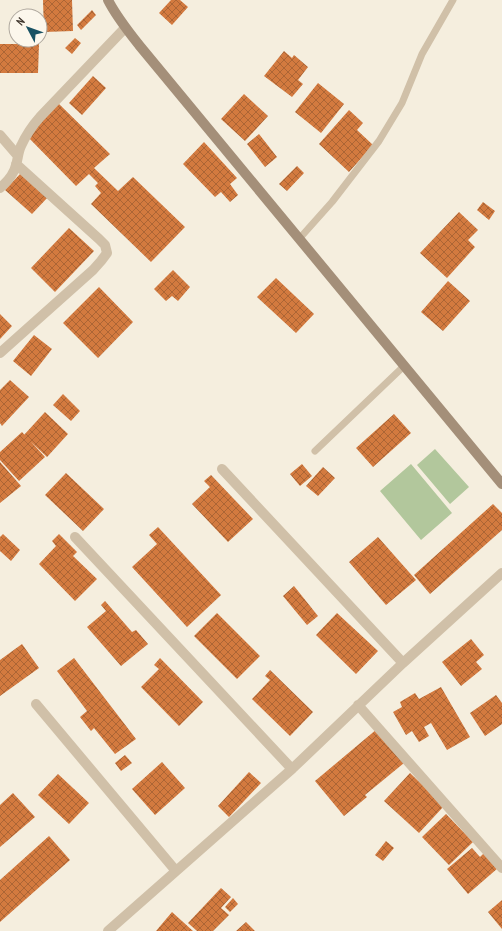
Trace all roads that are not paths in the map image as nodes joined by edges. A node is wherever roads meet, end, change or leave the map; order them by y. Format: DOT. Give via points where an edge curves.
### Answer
graph roads {
  1 [pos="453,0"];
  2 [pos="110,1"];
  3 [pos="126,28"];
  4 [pos="0,135"];
  5 [pos="17,160"];
  6 [pos="0,188"];
  7 [pos="299,239"];
  8 [pos="0,353"];
  9 [pos="404,366"];
  10 [pos="315,451"];
  11 [pos="222,469"];
  12 [pos="502,484"];
  13 [pos="75,537"];
  14 [pos="502,573"];
  15 [pos="403,663"];
  16 [pos="36,704"];
  17 [pos="358,705"];
  18 [pos="292,769"];
  19 [pos="502,868"];
  20 [pos="176,871"];
  21 [pos="108,931"];
  1 -- 7 [label="lane" via="422,54 402,103 378,142 332,202"];
  2 -- 3 [label="main road" via="111,7"];
  3 -- 5 [label="street" via="32,126"];
  3 -- 7 [label="main road"];
  4 -- 5 [label="street"];
  5 -- 6 [label="street" via="11,176"];
  5 -- 8 [label="street" via="105,245 107,253 93,270"];
  7 -- 9 [label="main road"];
  9 -- 10 [label="lane"];
  9 -- 12 [label="main road"];
  11 -- 15 [label="street"];
  13 -- 18 [label="street"];
  14 -- 15 [label="street"];
  15 -- 17 [label="street"];
  16 -- 20 [label="street"];
  17 -- 18 [label="street"];
  17 -- 19 [label="street"];
  18 -- 20 [label="street"];
  20 -- 21 [label="street"];
}
